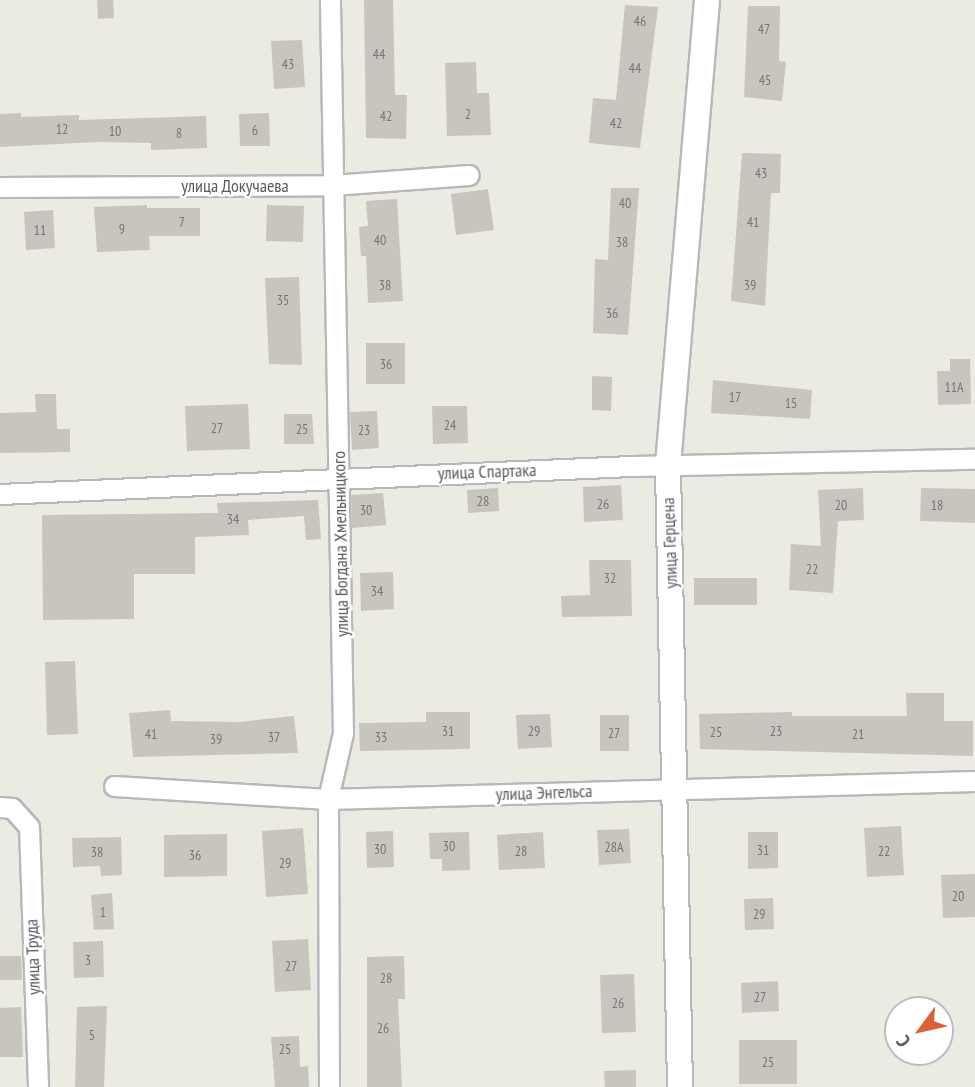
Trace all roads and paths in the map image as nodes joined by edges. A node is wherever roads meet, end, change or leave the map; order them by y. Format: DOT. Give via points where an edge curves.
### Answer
graph roads {
  1 [pos="330,0"];
  2 [pos="707,0"];
  3 [pos="469,175"];
  4 [pos="332,185"];
  5 [pos="0,187"];
  6 [pos="975,459"];
  7 [pos="668,465"];
  8 [pos="341,478"];
  9 [pos="0,495"];
  10 [pos="975,781"];
  11 [pos="114,786"];
  12 [pos="676,790"];
  13 [pos="328,799"];
  14 [pos="0,807"];
  15 [pos="38,1087"];
  16 [pos="329,1087"];
  17 [pos="680,1087"];
  1 -- 4 [label="street, улица Богдана Хмельницкого"];
  2 -- 7 [label="street, улица Герцена"];
  3 -- 4 [label="street, улица Докучаева"];
  4 -- 5 [label="street, улица Докучаева"];
  4 -- 8 [label="street, улица Богдана Хмельницкого"];
  6 -- 7 [label="street, улица Спартака"];
  7 -- 8 [label="street, улица Спартака"];
  7 -- 12 [label="street, улица Герцена"];
  8 -- 9 [label="street, улица Спартака"];
  8 -- 13 [label="street, улица Богдана Хмельницкого" via="343,733"];
  10 -- 12 [label="street, улица Энгельса"];
  11 -- 13 [label="street, улица Энгельса"];
  12 -- 13 [label="street, улица Энгельса"];
  12 -- 17 [label="street, улица Герцена"];
  13 -- 16 [label="street, улица Богдана Хмельницкого"];
  14 -- 15 [label="street, улица Труда" via="12,808 29,827"];
}
